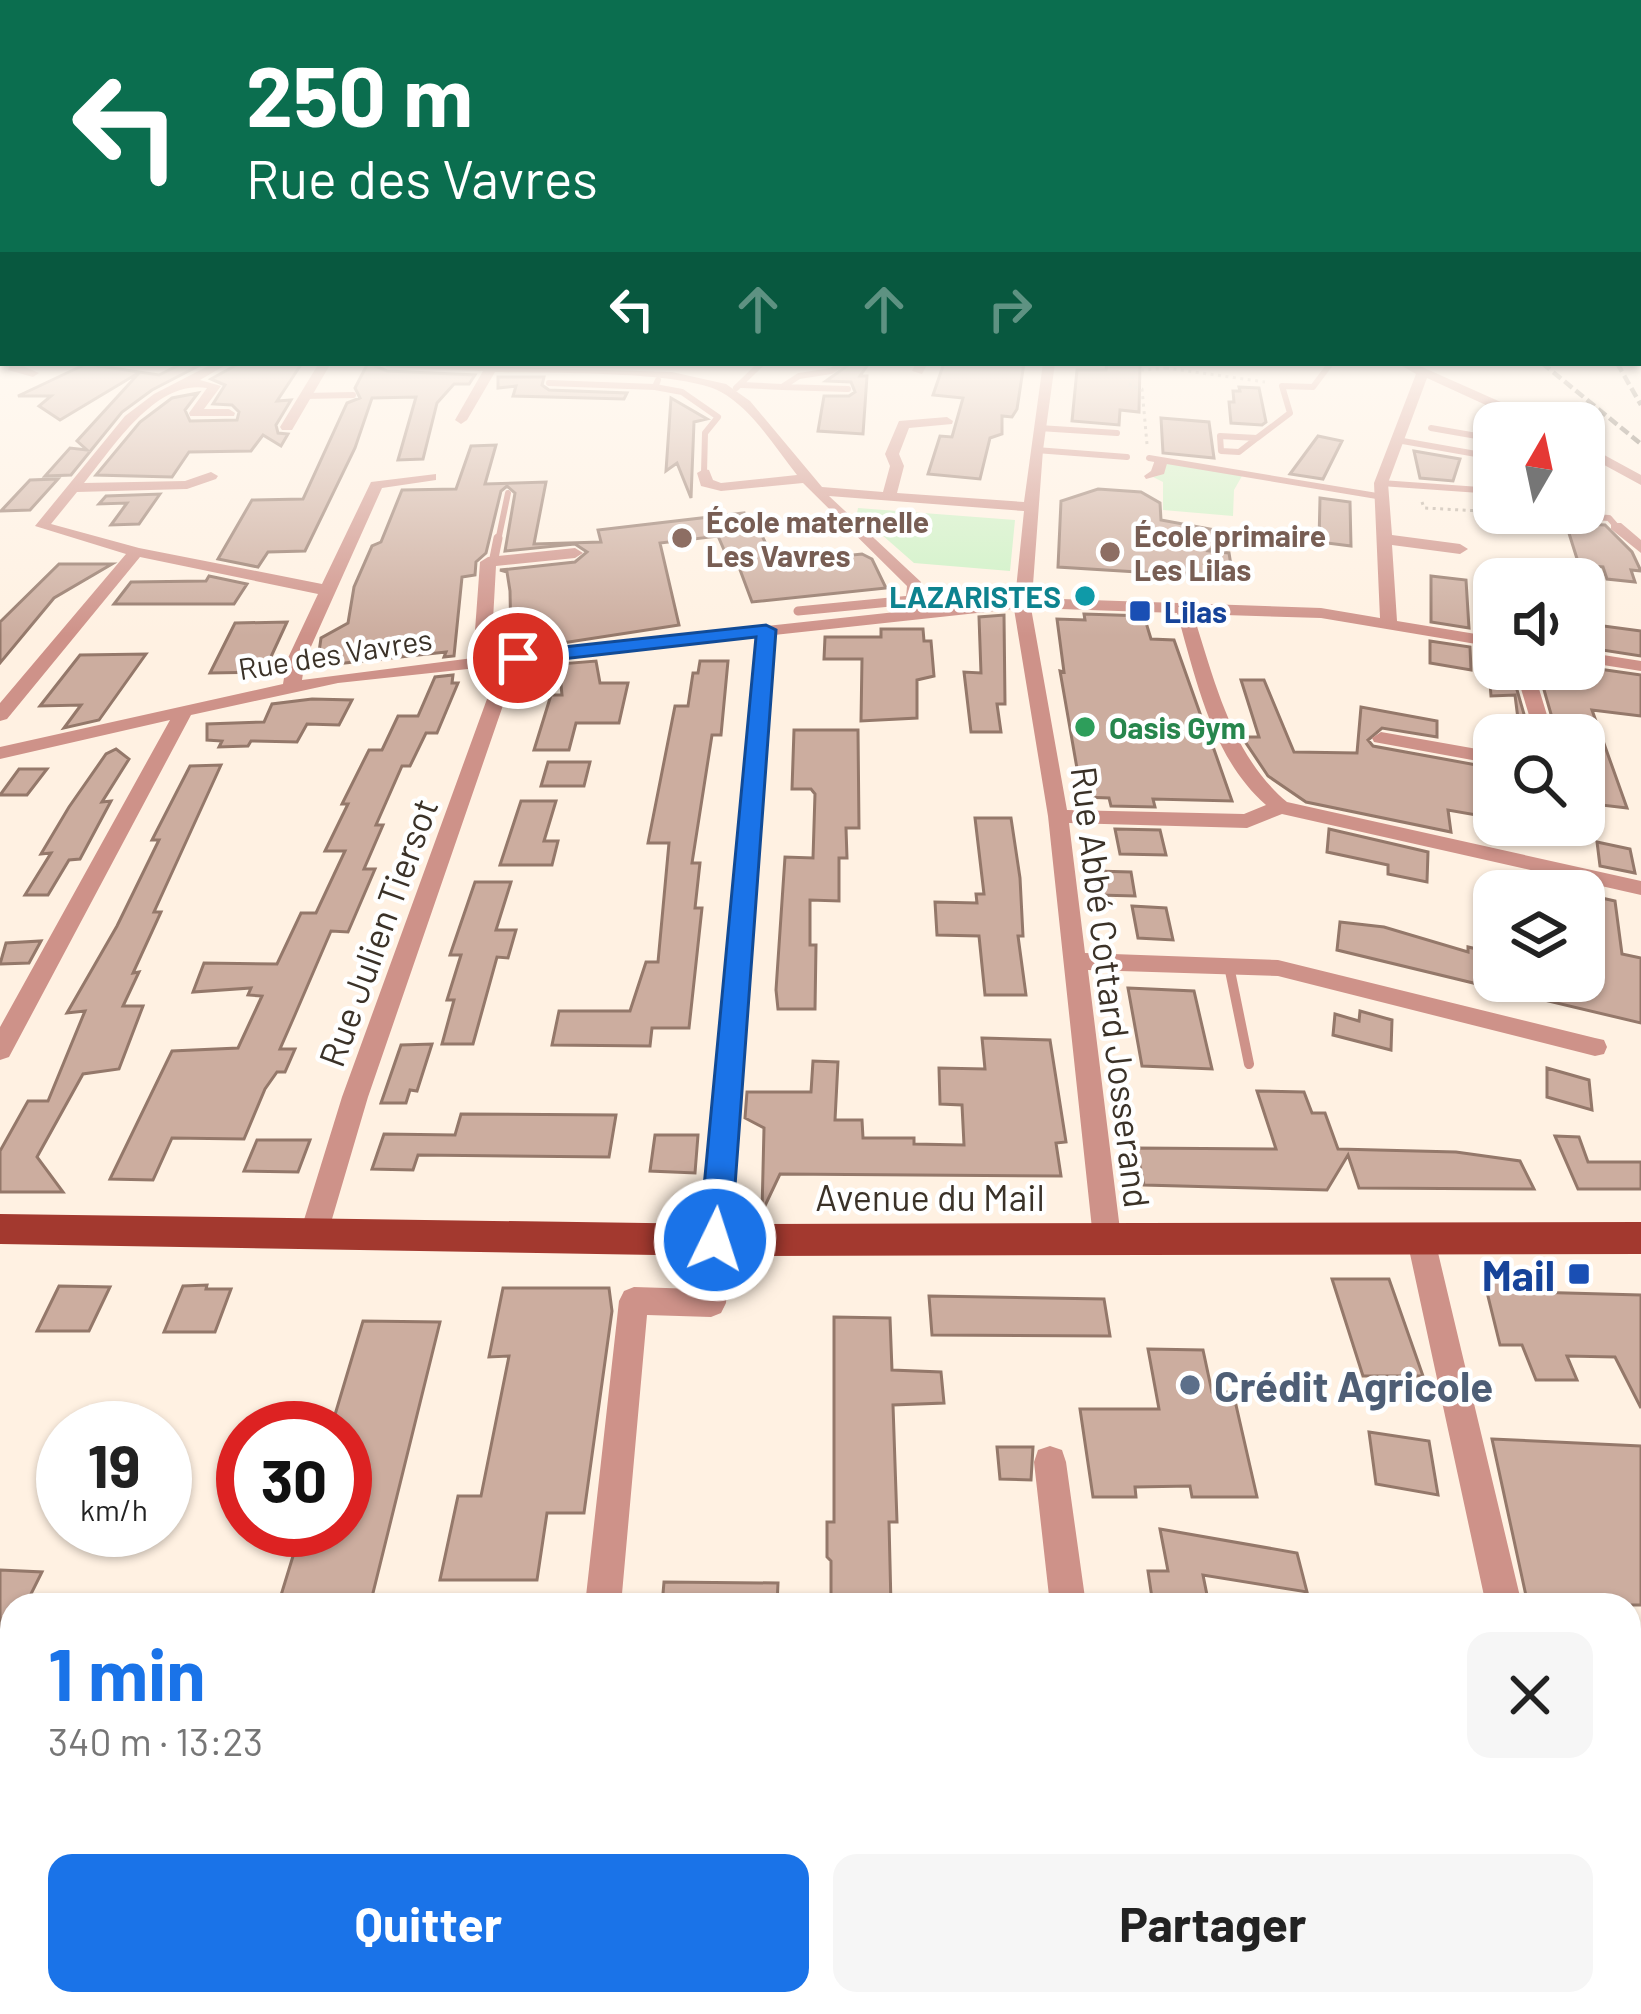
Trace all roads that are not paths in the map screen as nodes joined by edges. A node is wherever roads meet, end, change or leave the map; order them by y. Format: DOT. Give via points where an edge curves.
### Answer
graph roads {
  1 [pos="106,448"];
  2 [pos="705,448"];
  3 [pos="784,448"];
  4 [pos="894,448"];
  5 [pos="1395,448"];
  6 [pos="1442,448"];
  7 [pos="1036,450"];
  8 [pos="1473,453"];
  9 [pos="1127,457"];
  10 [pos="1155,459"];
  11 [pos="1605,460"];
  12 [pos="704,473"];
  13 [pos="211,476"];
  14 [pos="1151,476"];
  15 [pos="431,477"];
  16 [pos="1641,481"];
  17 [pos="813,485"];
  18 [pos="72,488"];
  19 [pos="1382,490"];
  20 [pos="1473,490"];
  21 [pos="508,493"];
  22 [pos="890,497"];
  23 [pos="1033,507"];
  24 [pos="1605,518"];
  25 [pos="1616,526"];
  26 [pos="1385,539"];
  27 [pos="1641,548"];
  28 [pos="1460,549"];
  29 [pos="136,552"];
  30 [pos="575,553"];
  31 [pos="494,558"];
  32 [pos="330,590"];
  33 [pos="1023,603"];
  34 [pos="912,607"];
  35 [pos="1183,607"];
  36 [pos="798,611"];
  37 [pos="1390,624"];
  38 [pos="766,630"];
  39 [pos="1473,638"];
  40 [pos="518,658"];
  41 [pos="1605,660"];
  42 [pos="482,661"];
  43 [pos="1641,666"];
  44 [pos="292,685"];
  45 [pos="184,712"];
  46 [pos="0,715"];
  47 [pos="1381,738"];
  48 [pos="0,753"];
  49 [pos="1473,754"];
  50 [pos="1280,807"];
  51 [pos="1058,816"];
  52 [pos="1641,888"];
  53 [pos="1074,961"];
  54 [pos="1229,966"];
  55 [pos="1595,1047"];
  56 [pos="0,1050"];
  57 [pos="1249,1064"];
  58 [pos="1,1233"];
  59 [pos="313,1235"];
  60 [pos="1107,1238"];
  61 [pos="1641,1238"];
  62 [pos="715,1240"];
  63 [pos="1421,1240"];
  64 [pos="1050,1462"];
  65 [pos="604,1593"];
  66 [pos="1066,1593"];
  67 [pos="1501,1593"];
  1 -- 18 [label="street"];
  2 -- 12 [label="lane"];
  3 -- 17 [label="street"];
  4 -- 22 [label="street"];
  5 -- 19 [label="street"];
  6 -- 8 [label="lane"];
  7 -- 9 [label="lane"];
  7 -- 23 [label="street, Rue Abbé Cottard Josserand"];
  10 -- 14 [label="street"];
  10 -- 19 [label="lane"];
  11 -- 16 [label="street"];
  12 -- 17 [label="street" via="706,483 721,487"];
  13 -- 18 [label="street" via="187,485"];
  15 -- 32 [label="street" via="376,484"];
  17 -- 22 [label="street"];
  17 -- 34 [label="street" via="915,585"];
  18 -- 29 [label="street" via="42,526"];
  19 -- 20 [label="lane"];
  19 -- 26 [label="street"];
  21 -- 31 [label="lane"];
  22 -- 23 [label="street"];
  23 -- 33 [label="street, Rue Abbé Cottard Josserand"];
  24 -- 25 [label="lane"];
  25 -- 27 [label="street"];
  26 -- 28 [label="street"];
  26 -- 37 [label="street"];
  29 -- 32 [label="street"];
  29 -- 46 [label="street"];
  30 -- 31 [label="street"];
  31 -- 42 [label="street" via="485,566"];
  32 -- 44 [label="street"];
  33 -- 34 [label="street, Rue des Vavres"];
  33 -- 35 [label="street, Rue des Vavres"];
  33 -- 51 [label="street, Rue Abbé Cottard Josserand"];
  34 -- 36 [label="lane"];
  34 -- 38 [label="street, Rue des Vavres"];
  35 -- 37 [label="street, Rue des Vavres"];
  35 -- 50 [label="street" via="1239,765"];
  37 -- 39 [label="street, Rue des Vavres"];
  38 -- 40 [label="street, Rue des Vavres"];
  38 -- 62 [label="street"];
  40 -- 42 [label="street, Rue des Vavres"];
  40 -- 59 [label="street, Rue Julien Tiersot" via="500,688"];
  41 -- 43 [label="street"];
  42 -- 44 [label="street, Rue des Vavres"];
  44 -- 45 [label="street, Rue des Vavres"];
  45 -- 48 [label="street, Rue des Vavres"];
  45 -- 56 [label="street"];
  47 -- 49 [label="street"];
  50 -- 51 [label="street" via="1247,821"];
  50 -- 52 [label="street"];
  51 -- 53 [label="street, Rue Abbé Cottard Josserand"];
  53 -- 54 [label="street"];
  53 -- 60 [label="street, Rue Abbé Cottard Josserand"];
  54 -- 55 [label="street" via="1278,968"];
  54 -- 57 [label="lane"];
  58 -- 59 [label="main road, Avenue du Mail"];
  59 -- 62 [label="main road, Avenue du Mail"];
  60 -- 62 [label="main road, Avenue du Mail"];
  60 -- 63 [label="main road, Avenue du Mail"];
  61 -- 63 [label="main road, Avenue du Mail"];
  62 -- 65 [label="street" via="710,1304 634,1301"];
  63 -- 67 [label="street"];
  64 -- 66 [label="street"];
}
